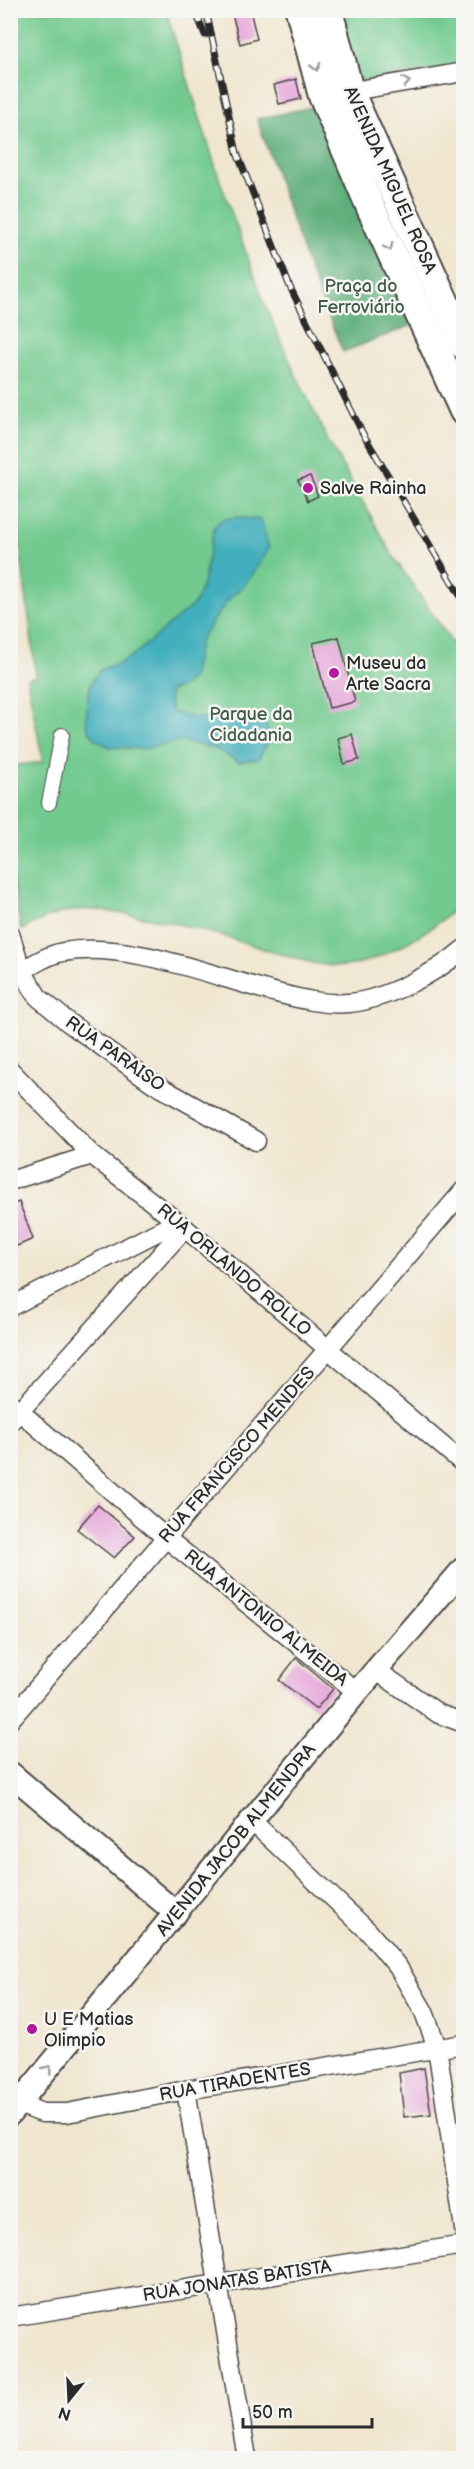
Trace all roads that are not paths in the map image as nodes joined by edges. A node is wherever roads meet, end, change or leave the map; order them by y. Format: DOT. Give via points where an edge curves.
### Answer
graph roads {
  1 [pos="300,10"];
  2 [pos="328,10"];
  3 [pos="464,72"];
  4 [pos="336,94"];
  5 [pos="464,345"];
  6 [pos="464,411"];
  7 [pos="62,735"];
  8 [pos="68,751"];
  9 [pos="10,934"];
  10 [pos="464,950"];
  11 [pos="16,975"];
  12 [pos="10,1070"];
  13 [pos="256,1141"];
  14 [pos="92,1155"];
  15 [pos="10,1181"];
  16 [pos="464,1190"];
  17 [pos="181,1225"];
  18 [pos="10,1307"];
  19 [pos="329,1348"];
  20 [pos="13,1412"];
  21 [pos="464,1464"];
  22 [pos="166,1538"];
  23 [pos="464,1568"];
  24 [pos="377,1671"];
  25 [pos="357,1692"];
  26 [pos="10,1720"];
  27 [pos="464,1723"];
  28 [pos="10,1773"];
  29 [pos="252,1821"];
  30 [pos="176,1913"];
  31 [pos="464,2044"];
  32 [pos="437,2047"];
  33 [pos="186,2090"];
  34 [pos="13,2105"];
  35 [pos="464,2229"];
  36 [pos="464,2245"];
  37 [pos="218,2284"];
  38 [pos="10,2317"];
  39 [pos="247,2458"];
  1 -- 4 [label="main road, AVENIDA MIGUEL ROSA, one-way"];
  2 -- 4 [label="main road, AVENIDA MIGUEL ROSA"];
  4 -- 3 [label="street, one-way"];
  4 -- 5 [label="main road, AVENIDA MIGUEL ROSA"];
  4 -- 6 [label="main road, AVENIDA MIGUEL ROSA, one-way" via="371,208"];
  7 -- 8 [label="street" via="53,802"];
  9 -- 11 [label="street, RUA PARAISO"];
  10 -- 11 [label="street" via="447,964 408,984 350,1003 305,1000 117,951 63,952 43,958"];
  11 -- 13 [label="street, RUA PARAISO" via="38,997 153,1083"];
  12 -- 14 [label="street, RUA ORLANDO ROLLO"];
  14 -- 15 [label="street"];
  14 -- 17 [label="street, RUA ORLANDO ROLLO"];
  16 -- 19 [label="street, RUA FRANCISCO MENDES"];
  17 -- 18 [label="street"];
  17 -- 19 [label="street, RUA ORLANDO ROLLO"];
  17 -- 20 [label="street"];
  19 -- 21 [label="street, RUA ORLANDO ROLLO"];
  19 -- 22 [label="street, RUA FRANCISCO MENDES"];
  20 -- 22 [label="street, RUA ANTONIO ALMEIDA"];
  22 -- 25 [label="street, RUA ANTONIO ALMEIDA"];
  22 -- 26 [label="street, RUA FRANCISCO MENDES"];
  23 -- 24 [label="street, AVENIDA JACOB ALMENDRA"];
  24 -- 25 [label="street, AVENIDA JACOB ALMENDRA"];
  24 -- 27 [label="street" via="439,1714"];
  25 -- 29 [label="street, AVENIDA JACOB ALMENDRA"];
  28 -- 30 [label="street"];
  29 -- 30 [label="street, AVENIDA JACOB ALMENDRA"];
  29 -- 32 [label="street" via="368,1931 398,1967 424,2012"];
  34 -- 30 [label="street, AVENIDA JACOB ALMENDRA, one-way"];
  31 -- 32 [label="street, RUA TIRADENTES"];
  32 -- 33 [label="street, RUA TIRADENTES"];
  32 -- 35 [label="street"];
  33 -- 34 [label="street, RUA TIRADENTES" via="54,2115"];
  33 -- 37 [label="street"];
  36 -- 37 [label="street, RUA JONATAS BATISTA"];
  37 -- 38 [label="street, RUA JONATAS BATISTA"];
  37 -- 39 [label="street"];
}
